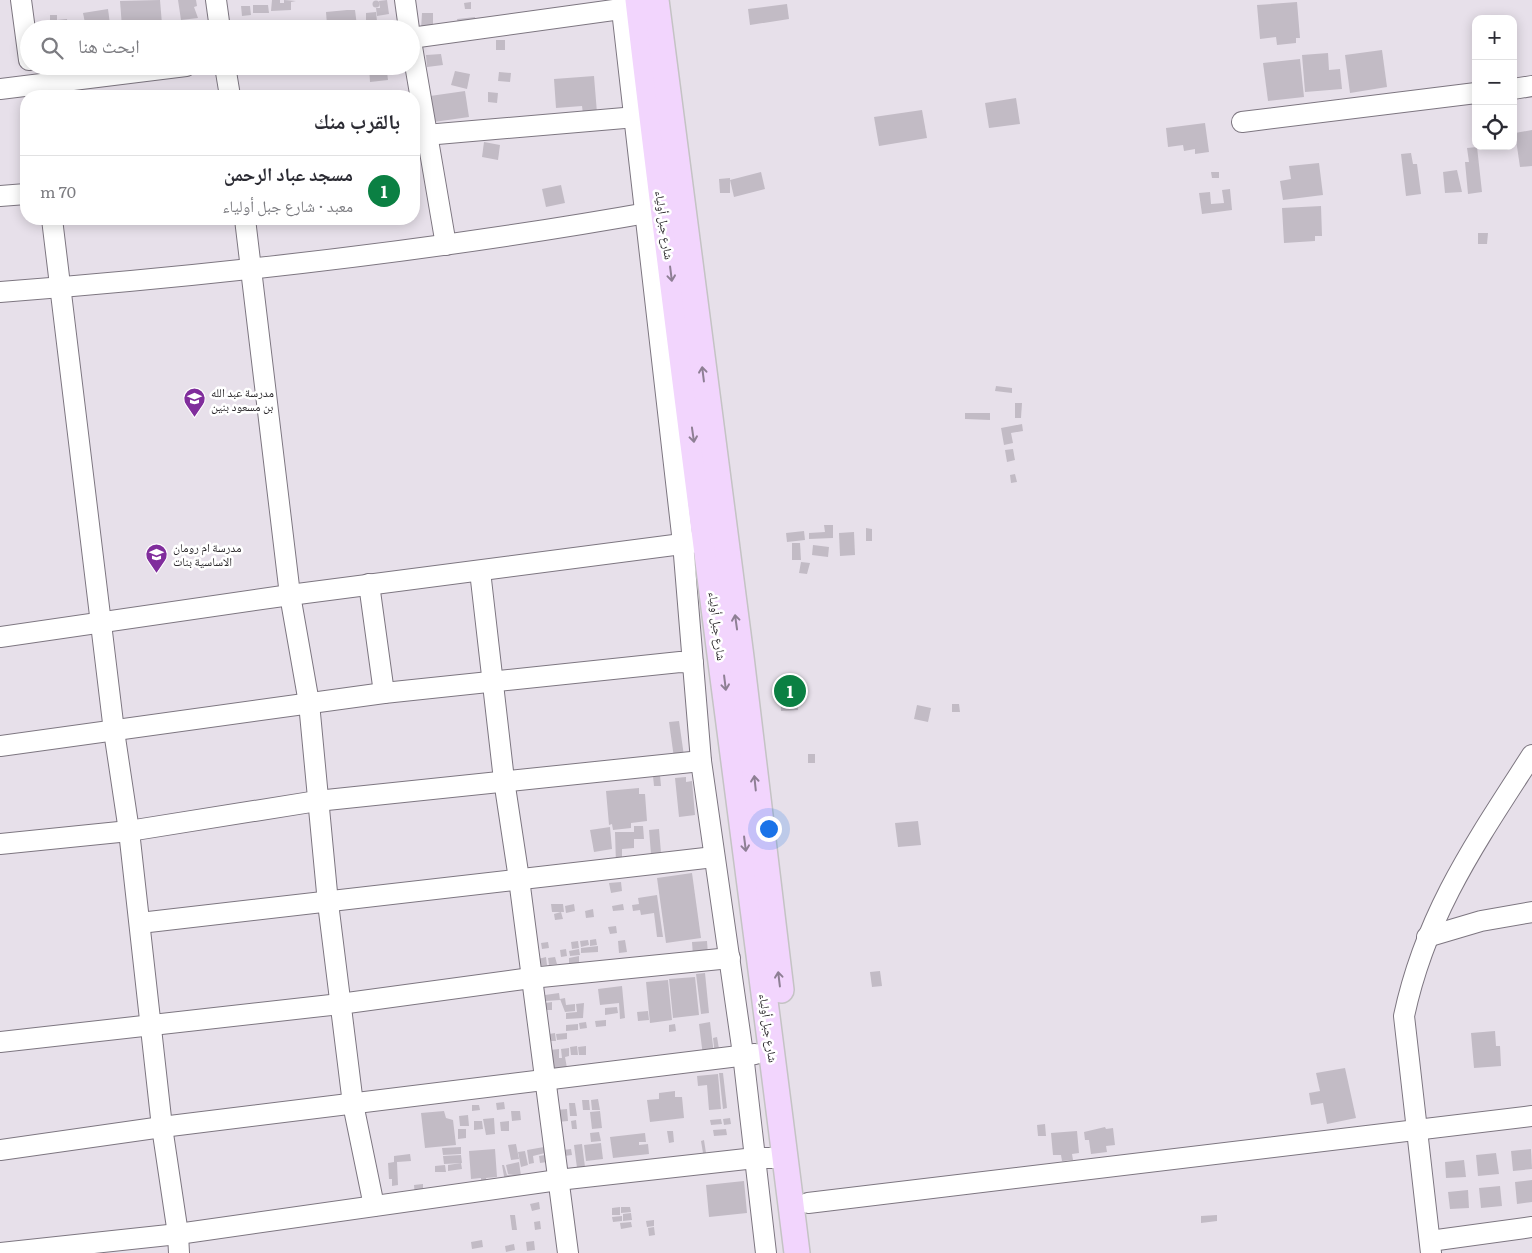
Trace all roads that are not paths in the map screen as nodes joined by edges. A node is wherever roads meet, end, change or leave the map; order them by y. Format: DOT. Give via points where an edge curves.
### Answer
graph roads {
  1 [pos="21,0"];
  2 [pos="216,0"];
  3 [pos="406,0"];
  4 [pos="638,4"];
  5 [pos="24,20"];
  6 [pos="219,20"];
  7 [pos="408,20"];
  8 [pos="420,39"];
  9 [pos="104,75"];
  10 [pos="226,75"];
  11 [pos="415,75"];
  12 [pos="32,83"];
  13 [pos="1532,86"];
  14 [pos="1517,88"];
  15 [pos="0,89"];
  16 [pos="229,90"];
  17 [pos="416,90"];
  18 [pos="1472,93"];
  19 [pos="636,117"];
  20 [pos="1242,122"];
  21 [pos="421,135"];
  22 [pos="20,194"];
  23 [pos="0,196"];
  24 [pos="655,212"];
  25 [pos="53,225"];
  26 [pos="247,225"];
  27 [pos="446,246"];
  28 [pos="252,268"];
  29 [pos="62,288"];
  30 [pos="0,292"];
  31 [pos="695,542"];
  32 [pos="480,571"];
  33 [pos="368,584"];
  34 [pos="290,595"];
  35 [pos="102,622"];
  36 [pos="0,637"];
  37 [pos="693,663"];
  38 [pos="493,681"];
  39 [pos="384,693"];
  40 [pos="309,703"];
  41 [pos="114,732"];
  42 [pos="0,746"];
  43 [pos="1532,755"];
  44 [pos="701,761"];
  45 [pos="504,780"];
  46 [pos="318,801"];
  47 [pos="129,831"];
  48 [pos="0,844"];
  49 [pos="714,857"];
  50 [pos="519,879"];
  51 [pos="328,903"];
  52 [pos="1532,912"];
  53 [pos="140,923"];
  54 [pos="1427,937"];
  55 [pos="730,958"];
  56 [pos="531,978"];
  57 [pos="340,1004"];
  58 [pos="150,1024"];
  59 [pos="0,1042"];
  60 [pos="743,1054"];
  61 [pos="772,1054"];
  62 [pos="545,1078"];
  63 [pos="353,1104"];
  64 [pos="1532,1116"];
  65 [pos="162,1126"];
  66 [pos="1416,1129"];
  67 [pos="0,1150"];
  68 [pos="755,1158"];
  69 [pos="785,1158"];
  70 [pos="558,1180"];
  71 [pos="808,1203"];
  72 [pos="374,1206"];
  73 [pos="1532,1227"];
  74 [pos="179,1243"];
  75 [pos="1430,1247"];
  76 [pos="0,1252"];
  77 [pos="568,1253"];
  78 [pos="766,1253"];
  79 [pos="797,1253"];
  80 [pos="814,1253"];
  1 -- 5 [label="street"];
  2 -- 6 [label="street"];
  3 -- 7 [label="street"];
  4 -- 8 [label="street"];
  4 -- 19 [label="street"];
  4 -- 24 [label="main road, شارع جبل أولياء"];
  71 -- 4 [label="main road, شارع جبل أولياء, one-way" via="740,648"];
  9 -- 12 [label="street"];
  10 -- 16 [label="street"];
  11 -- 17 [label="street"];
  12 -- 15 [label="street"];
  13 -- 14 [label="street"];
  18 -- 20 [label="street"];
  19 -- 21 [label="street"];
  19 -- 24 [label="street"];
  21 -- 27 [label="street"];
  22 -- 23 [label="street"];
  24 -- 27 [label="street"];
  24 -- 31 [label="main road, شارع جبل أولياء"];
  25 -- 29 [label="street"];
  26 -- 28 [label="street"];
  27 -- 28 [label="street"];
  28 -- 29 [label="street"];
  28 -- 34 [label="street"];
  29 -- 30 [label="street"];
  29 -- 35 [label="street"];
  31 -- 32 [label="street"];
  31 -- 37 [label="street"];
  31 -- 61 [label="main road, شارع جبل أولياء, one-way"];
  32 -- 33 [label="street"];
  32 -- 38 [label="street"];
  33 -- 34 [label="street"];
  33 -- 39 [label="street"];
  34 -- 35 [label="street"];
  34 -- 40 [label="street"];
  35 -- 36 [label="street"];
  35 -- 41 [label="street"];
  37 -- 38 [label="street"];
  37 -- 44 [label="street"];
  38 -- 39 [label="street"];
  38 -- 45 [label="street"];
  39 -- 40 [label="street"];
  40 -- 41 [label="street"];
  40 -- 46 [label="street"];
  41 -- 42 [label="street"];
  41 -- 47 [label="street"];
  43 -- 54 [label="street" via="1456,874"];
  44 -- 45 [label="street"];
  44 -- 49 [label="street"];
  45 -- 46 [label="street"];
  45 -- 50 [label="street"];
  46 -- 47 [label="street"];
  46 -- 51 [label="street"];
  47 -- 48 [label="street"];
  47 -- 53 [label="street"];
  49 -- 50 [label="street"];
  49 -- 55 [label="street"];
  50 -- 51 [label="street"];
  50 -- 56 [label="street"];
  51 -- 53 [label="street"];
  51 -- 57 [label="street"];
  52 -- 54 [label="street" via="1481,921"];
  53 -- 58 [label="street"];
  54 -- 66 [label="street" via="1404,1016"];
  55 -- 56 [label="street"];
  55 -- 60 [label="street"];
  56 -- 57 [label="street"];
  56 -- 62 [label="street"];
  57 -- 58 [label="street"];
  57 -- 63 [label="street"];
  58 -- 59 [label="street"];
  58 -- 65 [label="street"];
  60 -- 61 [label="street"];
  60 -- 62 [label="street"];
  60 -- 68 [label="street"];
  61 -- 69 [label="main road, شارع جبل أولياء"];
  62 -- 63 [label="street"];
  62 -- 70 [label="street"];
  63 -- 65 [label="street"];
  63 -- 72 [label="street"];
  64 -- 66 [label="street"];
  65 -- 67 [label="street"];
  65 -- 74 [label="street"];
  66 -- 71 [label="street"];
  66 -- 75 [label="street"];
  68 -- 69 [label="street"];
  68 -- 70 [label="street"];
  68 -- 78 [label="street"];
  69 -- 79 [label="main road, شارع جبل أولياء"];
  70 -- 72 [label="street"];
  70 -- 77 [label="street"];
  71 -- 80 [label="main road, شارع جبل أولياء"];
  72 -- 74 [label="street"];
  73 -- 75 [label="street"];
  74 -- 76 [label="street"];
}
